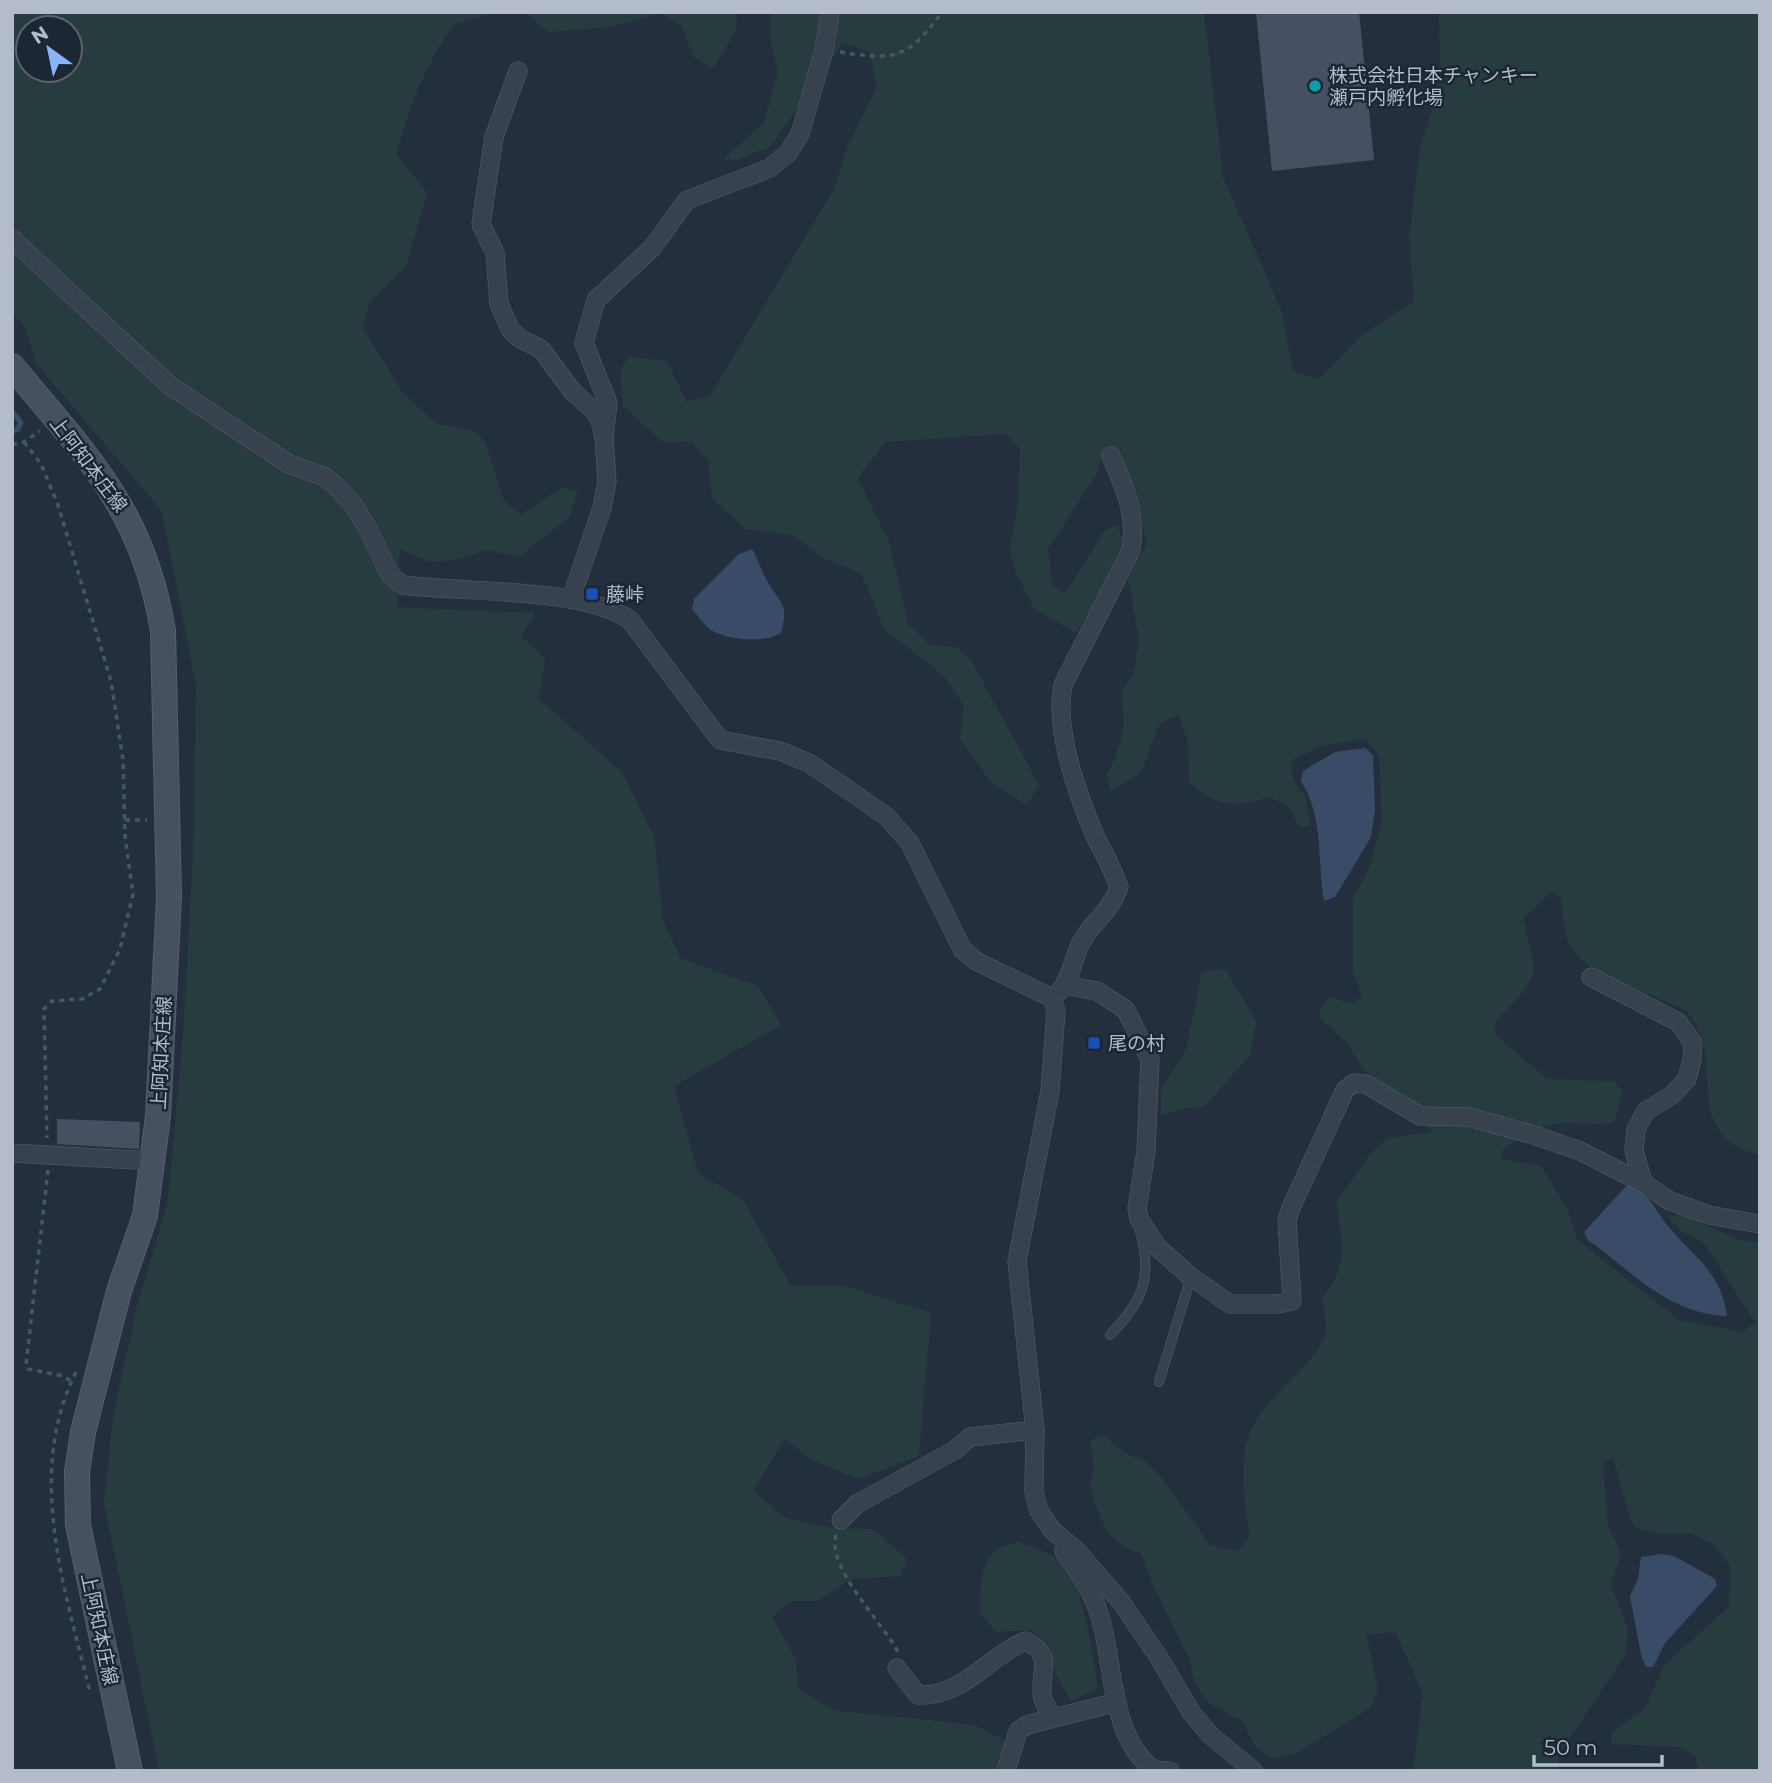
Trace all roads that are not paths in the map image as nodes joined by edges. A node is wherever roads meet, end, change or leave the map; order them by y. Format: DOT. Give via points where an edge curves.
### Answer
graph roads {
  1 [pos="830,12"];
  2 [pos="518,71"];
  3 [pos="12,239"];
  4 [pos="12,366"];
  5 [pos="604,437"];
  6 [pos="1111,456"];
  7 [pos="570,599"];
  8 [pos="1591,978"];
  9 [pos="1065,985"];
  10 [pos="1052,998"];
  11 [pos="12,1153"];
  12 [pos="153,1161"];
  13 [pos="1643,1183"];
  14 [pos="1139,1219"];
  15 [pos="1760,1224"];
  16 [pos="1191,1277"];
  17 [pos="1110,1335"];
  18 [pos="1159,1382"];
  19 [pos="1035,1430"];
  20 [pos="841,1520"];
  21 [pos="1063,1540"];
  22 [pos="897,1668"];
  23 [pos="1117,1702"];
  24 [pos="1054,1718"];
  25 [pos="130,1771"];
  26 [pos="1006,1771"];
  27 [pos="1154,1771"];
  28 [pos="1170,1771"];
  29 [pos="1254,1771"];
  1 -- 5 [label="street" via="800,134 788,153 770,168 687,200 652,248 596,300 584,343 608,403"];
  2 -- 5 [label="street" via="494,137 481,225 495,253 499,304 510,328 551,359 573,392 592,409"];
  3 -- 7 [label="street" via="199,408 289,464 334,484 359,514 390,575 403,585"];
  4 -- 12 [label="main road, 上阿知本庄線" via="96,467 123,507 140,542 163,631 169,897"];
  5 -- 7 [label="street" via="607,482 602,508"];
  6 -- 9 [label="street" via="1129,497 1135,528 1131,550 1060,698 1065,746 1086,812 1119,887 1114,901 1084,937"];
  7 -- 10 [label="street" via="616,611 630,620 720,740 780,751 810,763 886,816 910,843 962,948 976,961"];
  8 -- 13 [label="street" via="1678,1022 1693,1043 1687,1079 1646,1111 1636,1129 1634,1150"];
  9 -- 10 [label="street"];
  9 -- 14 [label="street" via="1097,991 1126,1010 1150,1059"];
  10 -- 19 [label="street" via="1056,1011 1050,1091 1017,1261"];
  11 -- 12 [label="street"];
  12 -- 25 [label="main road, 上阿知本庄線" via="145,1216 119,1291 77,1472 78,1524"];
  13 -- 15 [label="street" via="1683,1206"];
  13 -- 16 [label="street" via="1580,1151 1535,1135 1469,1117 1420,1116 1366,1084 1354,1083 1345,1090 1290,1210 1292,1301 1230,1304"];
  14 -- 16 [label="street" via="1158,1248"];
  14 -- 17 [label="lane" via="1147,1254 1143,1290 1132,1313"];
  16 -- 18 [label="lane"];
  19 -- 20 [label="street" via="970,1437 955,1450 857,1504"];
  19 -- 21 [label="street" via="1038,1509"];
  21 -- 23 [label="street" via="1062,1548 1083,1578 1101,1618"];
  21 -- 29 [label="street" via="1121,1602 1210,1735"];
  22 -- 24 [label="street" via="918,1695 932,1695 968,1681 1026,1641 1044,1660 1043,1701"];
  23 -- 24 [label="street"];
  23 -- 27 [label="street" via="1133,1750"];
  24 -- 26 [label="street" via="1017,1731"];
  27 -- 28 [label="street"];
}
